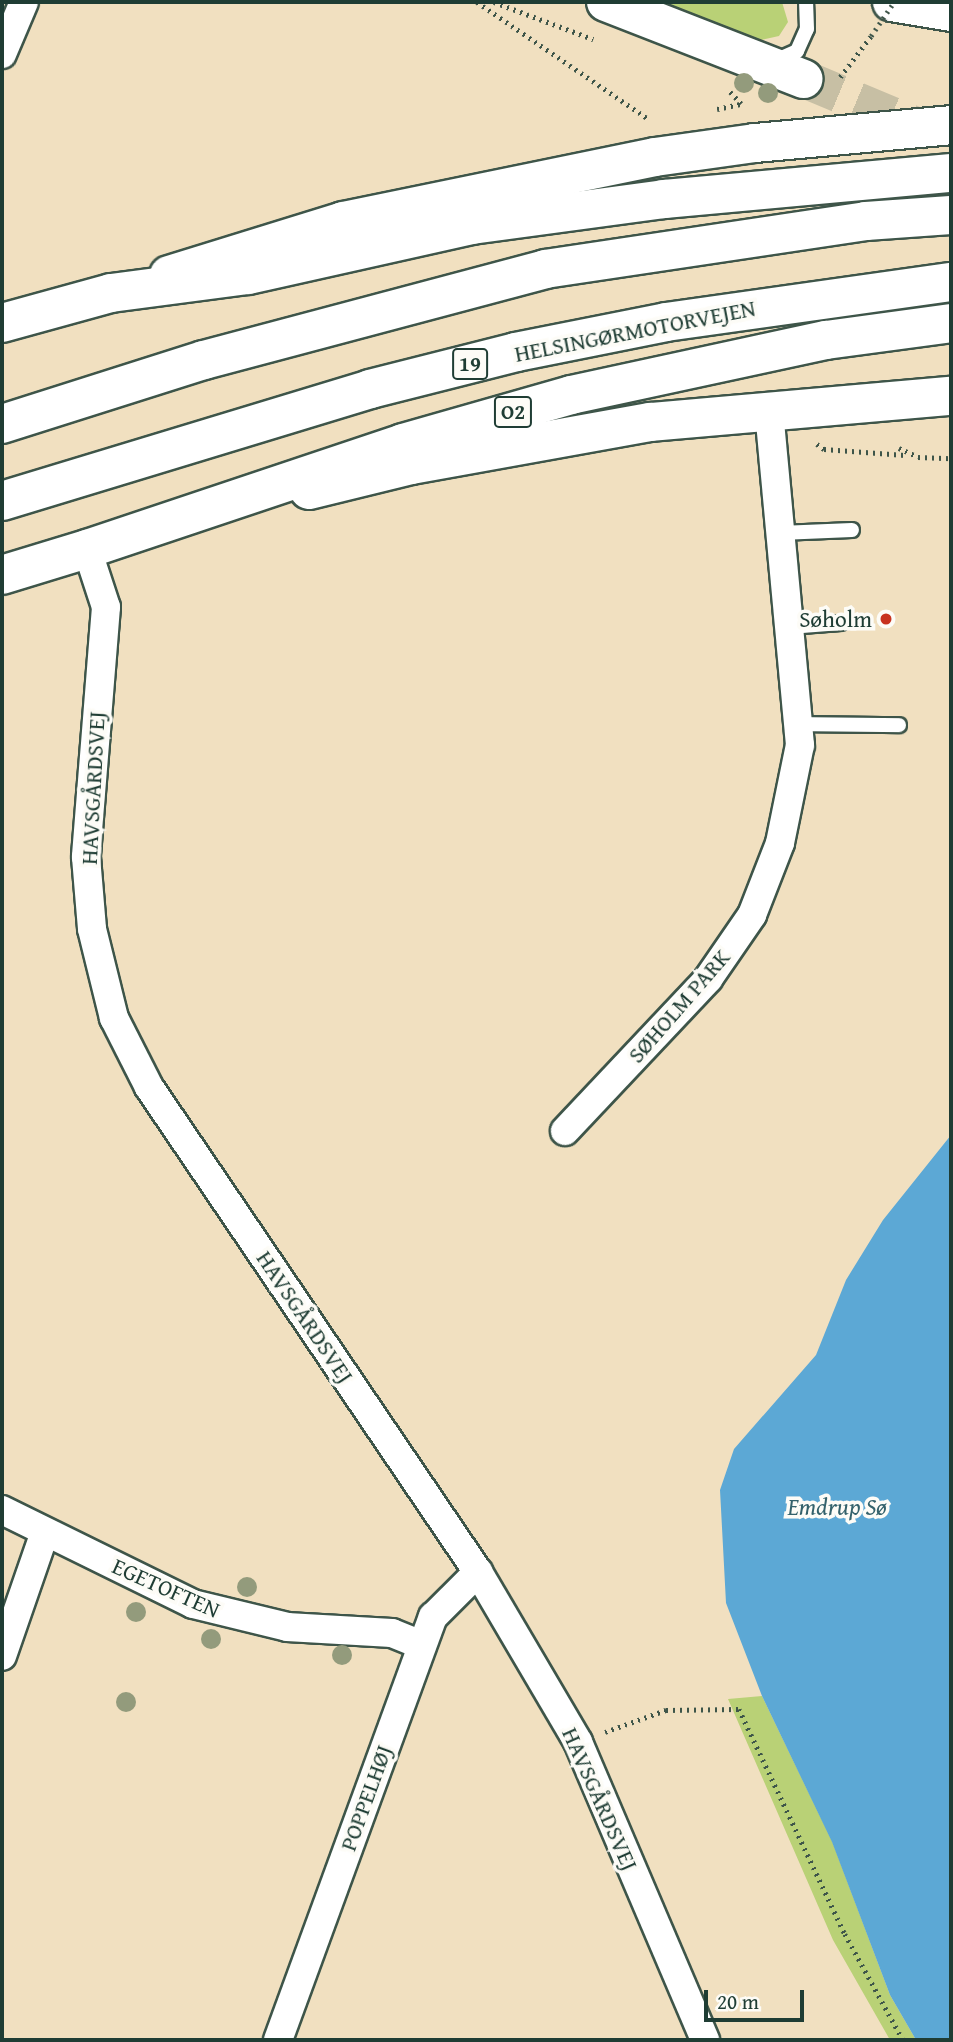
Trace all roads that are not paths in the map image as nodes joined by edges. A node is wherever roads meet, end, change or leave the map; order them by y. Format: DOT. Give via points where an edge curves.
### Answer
graph roads {
  1 [pos="24,2"];
  2 [pos="606,2"];
  3 [pos="806,2"];
  4 [pos="893,2"];
  5 [pos="951,12"];
  6 [pos="2,54"];
  7 [pos="753,58"];
  8 [pos="804,79"];
  9 [pos="951,125"];
  10 [pos="951,173"];
  11 [pos="951,215"];
  12 [pos="951,282"];
  13 [pos="111,293"];
  14 [pos="2,323"];
  15 [pos="951,323"];
  16 [pos="951,396"];
  17 [pos="769,409"];
  18 [pos="2,424"];
  19 [pos="2,501"];
  20 [pos="852,530"];
  21 [pos="780,533"];
  22 [pos="87,550"];
  23 [pos="2,575"];
  24 [pos="841,623"];
  25 [pos="789,627"];
  26 [pos="797,724"];
  27 [pos="899,724"];
  28 [pos="565,1131"];
  29 [pos="2,1510"];
  30 [pos="45,1532"];
  31 [pos="478,1572"];
  32 [pos="422,1645"];
  33 [pos="2,1656"];
  34 [pos="278,2040"];
  35 [pos="705,2040"];
  1 -- 6 [label="street"];
  2 -- 7 [label="main road"];
  3 -- 7 [label="lane" via="807,29 797,51 775,61"];
  4 -- 5 [label="main road"];
  7 -- 8 [label="main road"];
  9 -- 13 [label="main road" via="656,157 343,221"];
  10 -- 13 [label="main road" via="664,199 472,225 248,275"];
  11 -- 18 [label="main road" via="866,221 545,269 204,360"];
  12 -- 19 [label="main road, HELSINGØRMOTORVEJEN / 19" via="666,322 516,352 357,393"];
  13 -- 14 [label="main road"];
  15 -- 22 [label="main road, O2" via="826,340 571,396 402,443"];
  16 -- 17 [label="main road"];
  17 -- 21 [label="street, SØHOLM PARK"];
  17 -- 22 [label="main road" via="639,424 411,465"];
  20 -- 21 [label="lane"];
  21 -- 25 [label="street, SØHOLM PARK"];
  22 -- 23 [label="main road, O2"];
  22 -- 31 [label="street, HAVSGÅRDSVEJ" via="106,607 86,857 92,929 114,1018 149,1087"];
  24 -- 25 [label="lane"];
  25 -- 26 [label="street, SØHOLM PARK"];
  26 -- 27 [label="lane"];
  26 -- 28 [label="street, SØHOLM PARK" via="800,745 780,843 752,915 708,979"];
  29 -- 30 [label="street, EGETOFTEN"];
  30 -- 32 [label="street, EGETOFTEN" via="193,1604 240,1619 287,1627 392,1633"];
  30 -- 33 [label="street"];
  31 -- 32 [label="street, POPPELHØJ" via="442,1604"];
  31 -- 35 [label="street, HAVSGÅRDSVEJ" via="578,1742"];
  32 -- 34 [label="street, POPPELHØJ"];
}
